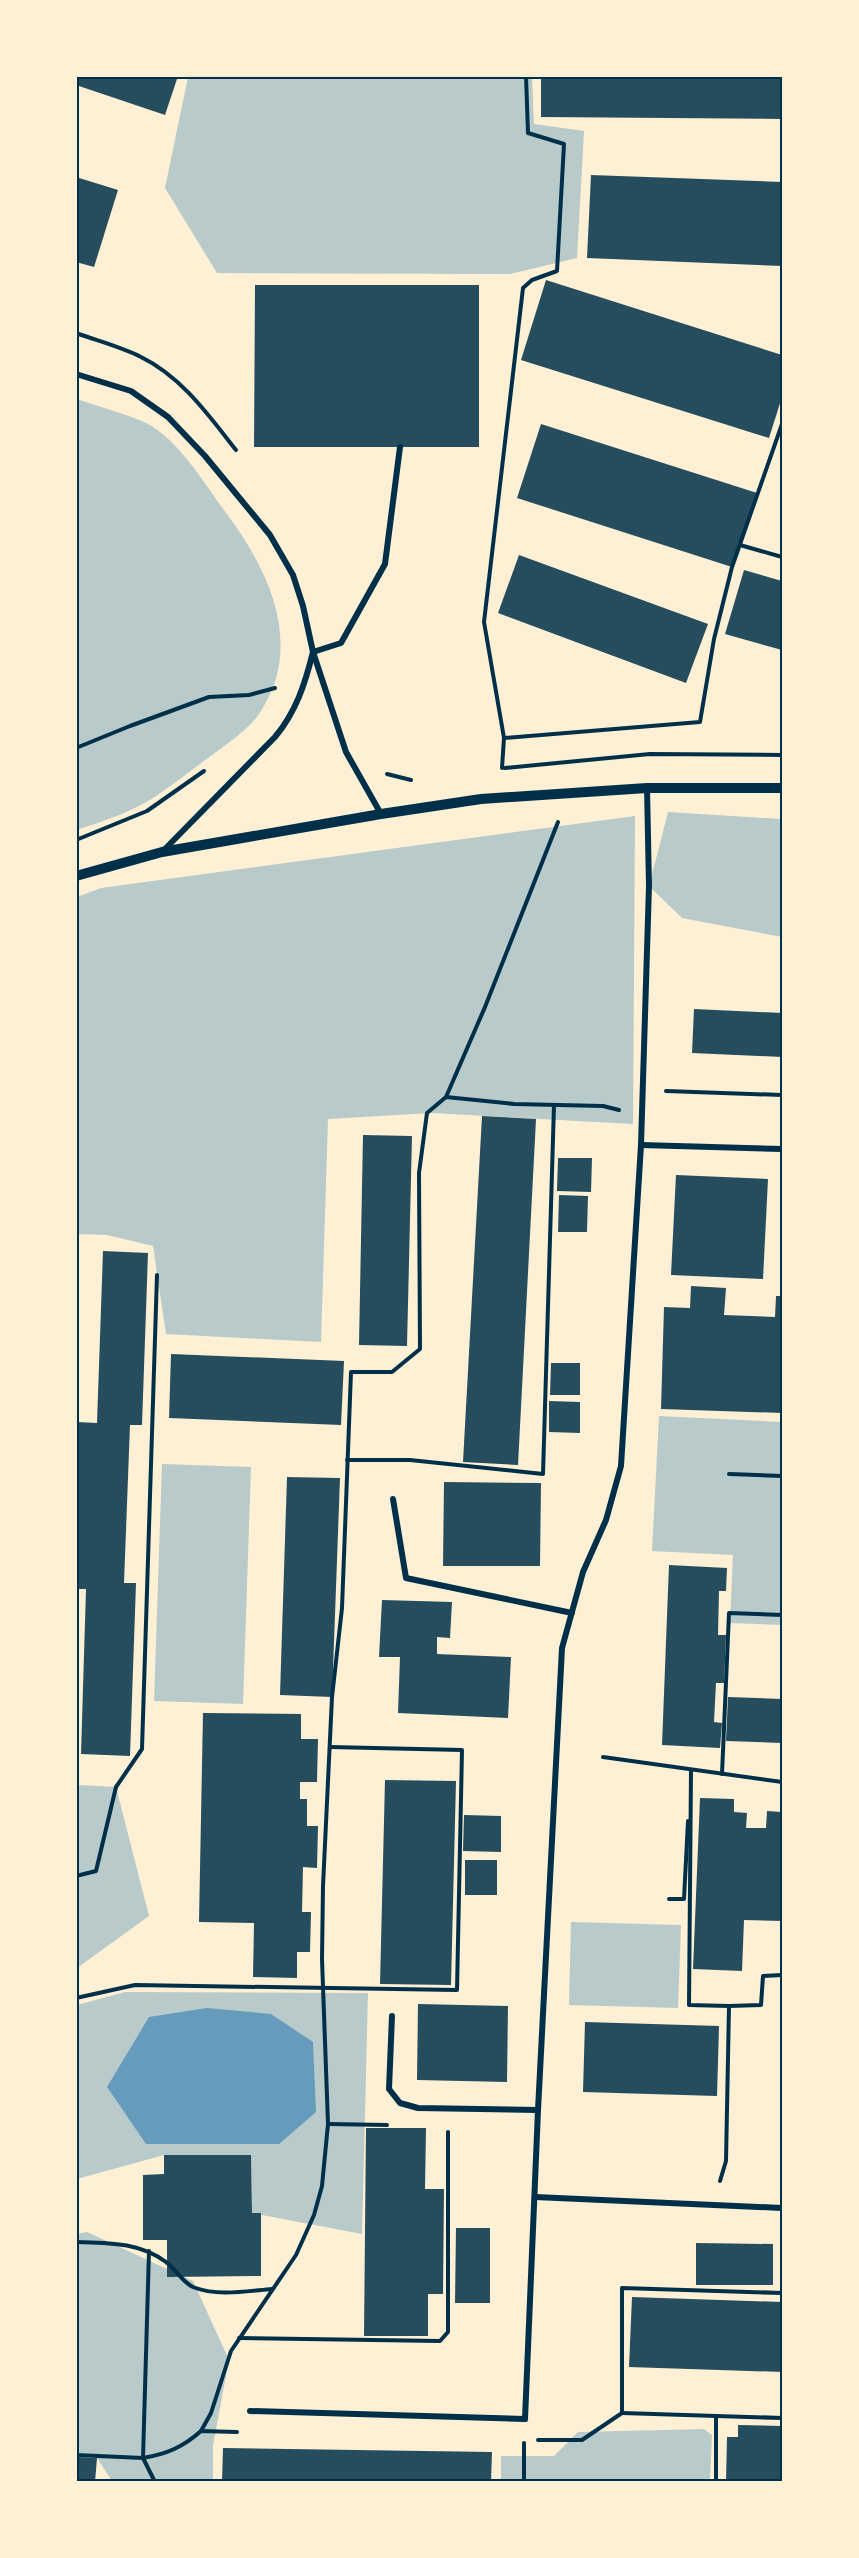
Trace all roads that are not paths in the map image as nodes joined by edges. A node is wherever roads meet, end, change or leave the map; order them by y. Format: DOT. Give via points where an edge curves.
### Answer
graph roads {
  1 [pos="76,374"];
  2 [pos="400,447"];
  3 [pos="313,652"];
  4 [pos="647,788"];
  5 [pos="783,788"];
  6 [pos="381,814"];
  7 [pos="162,852"];
  8 [pos="76,876"];
  9 [pos="641,1145"];
  10 [pos="783,1149"];
  11 [pos="393,1499"];
  12 [pos="572,1612"];
  13 [pos="392,2016"];
  14 [pos="538,2110"];
  15 [pos="535,2197"];
  16 [pos="783,2208"];
  17 [pos="250,2411"];
  1 -- 3 [label="street" via="130,391 168,417 205,456 270,535 293,575"];
  2 -- 3 [label="street" via="385,564 341,643"];
  3 -- 6 [label="street" via="346,752"];
  3 -- 7 [label="street" via="288,721"];
  4 -- 5 [label="street"];
  4 -- 6 [label="street" via="481,799"];
  4 -- 9 [label="street" via="649,886"];
  6 -- 7 [label="street"];
  7 -- 8 [label="street"];
  9 -- 10 [label="street"];
  9 -- 12 [label="street" via="621,1466"];
  11 -- 12 [label="street" via="406,1578"];
  12 -- 14 [label="street" via="562,1648"];
  13 -- 14 [label="street" via="389,2089 400,2103 418,2108"];
  14 -- 15 [label="street"];
  15 -- 16 [label="street"];
  15 -- 17 [label="street" via="525,2419"];
}
